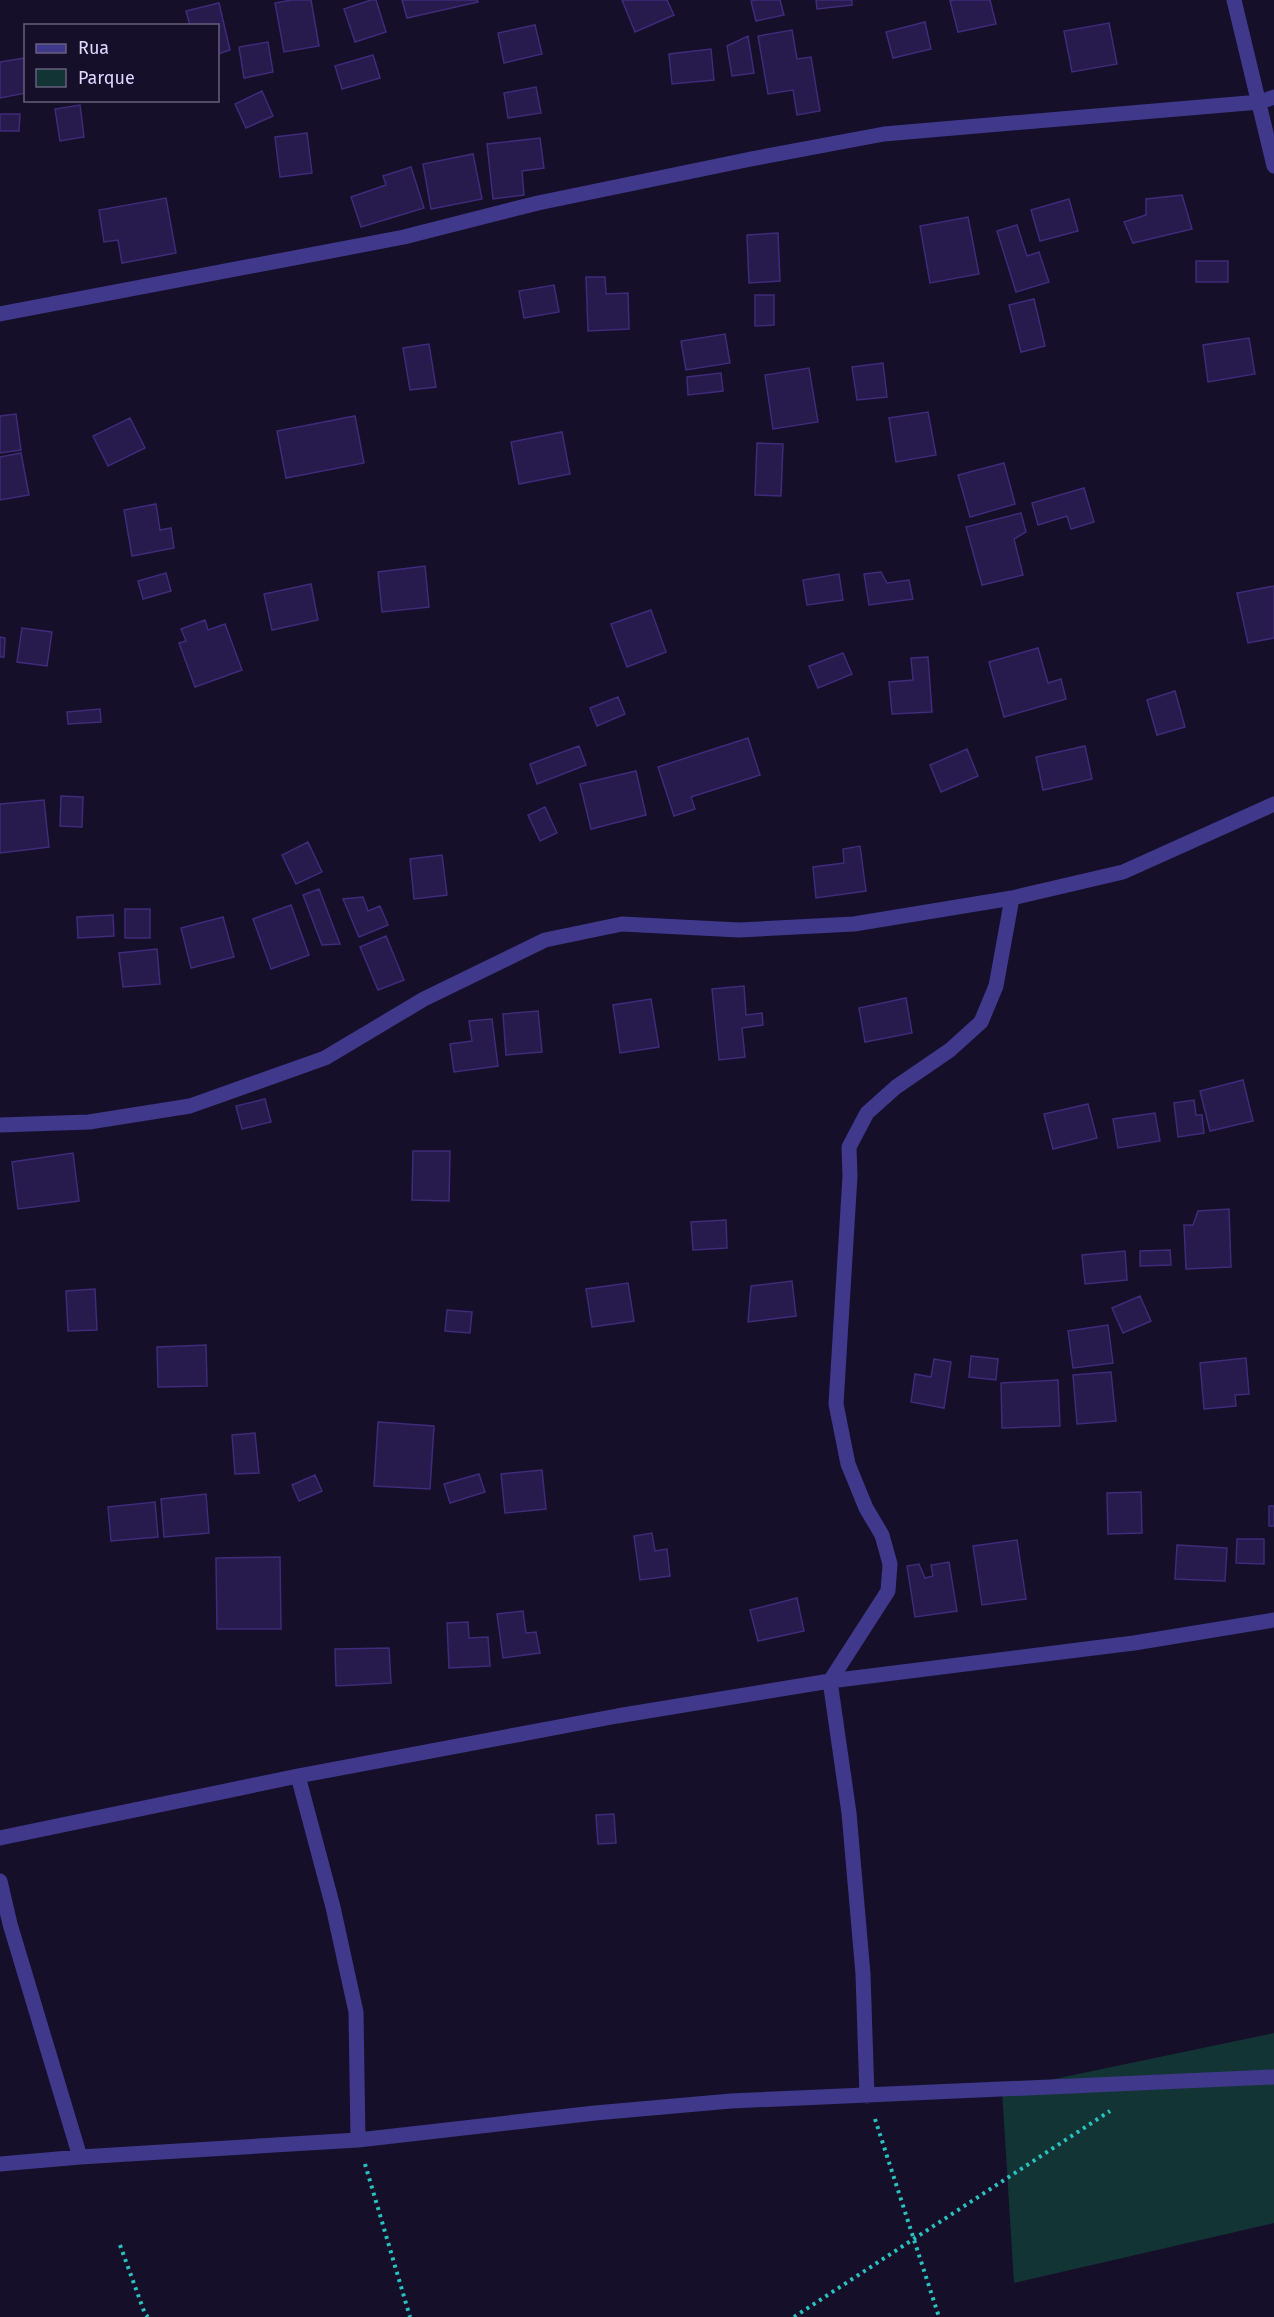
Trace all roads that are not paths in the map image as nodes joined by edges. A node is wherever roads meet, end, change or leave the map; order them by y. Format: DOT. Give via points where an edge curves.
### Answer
graph roads {
  1 [pos="1234,0"];
  2 [pos="1267,99"];
  3 [pos="1274,166"];
  4 [pos="0,314"];
  5 [pos="1274,804"];
  6 [pos="1012,898"];
  7 [pos="0,1125"];
  8 [pos="1274,1620"];
  9 [pos="830,1681"];
  10 [pos="298,1776"];
  11 [pos="0,1838"];
  12 [pos="0,1881"];
  13 [pos="1274,2077"];
  14 [pos="867,2096"];
  15 [pos="358,2140"];
  16 [pos="80,2157"];
  17 [pos="0,2164"];
  1 -- 2 [label="street"];
  2 -- 3 [label="street"];
  2 -- 4 [label="street" via="884,134 538,203 404,237"];
  5 -- 6 [label="street" via="1123,872"];
  6 -- 7 [label="street" via="854,924 739,930 622,924 545,940 424,999 325,1058 190,1106 88,1122"];
  6 -- 9 [label="street" via="996,986 981,1022 867,1113 849,1148 836,1404 849,1464 866,1508 882,1535 890,1564 888,1591"];
  8 -- 9 [label="street" via="1134,1643"];
  9 -- 10 [label="street" via="616,1716"];
  9 -- 14 [label="street" via="851,1836 863,1974"];
  10 -- 11 [label="street"];
  10 -- 15 [label="street" via="357,2012"];
  12 -- 16 [label="street"];
  13 -- 14 [label="street"];
  14 -- 15 [label="street" via="709,2103"];
  15 -- 16 [label="street"];
  16 -- 17 [label="street"];
}
